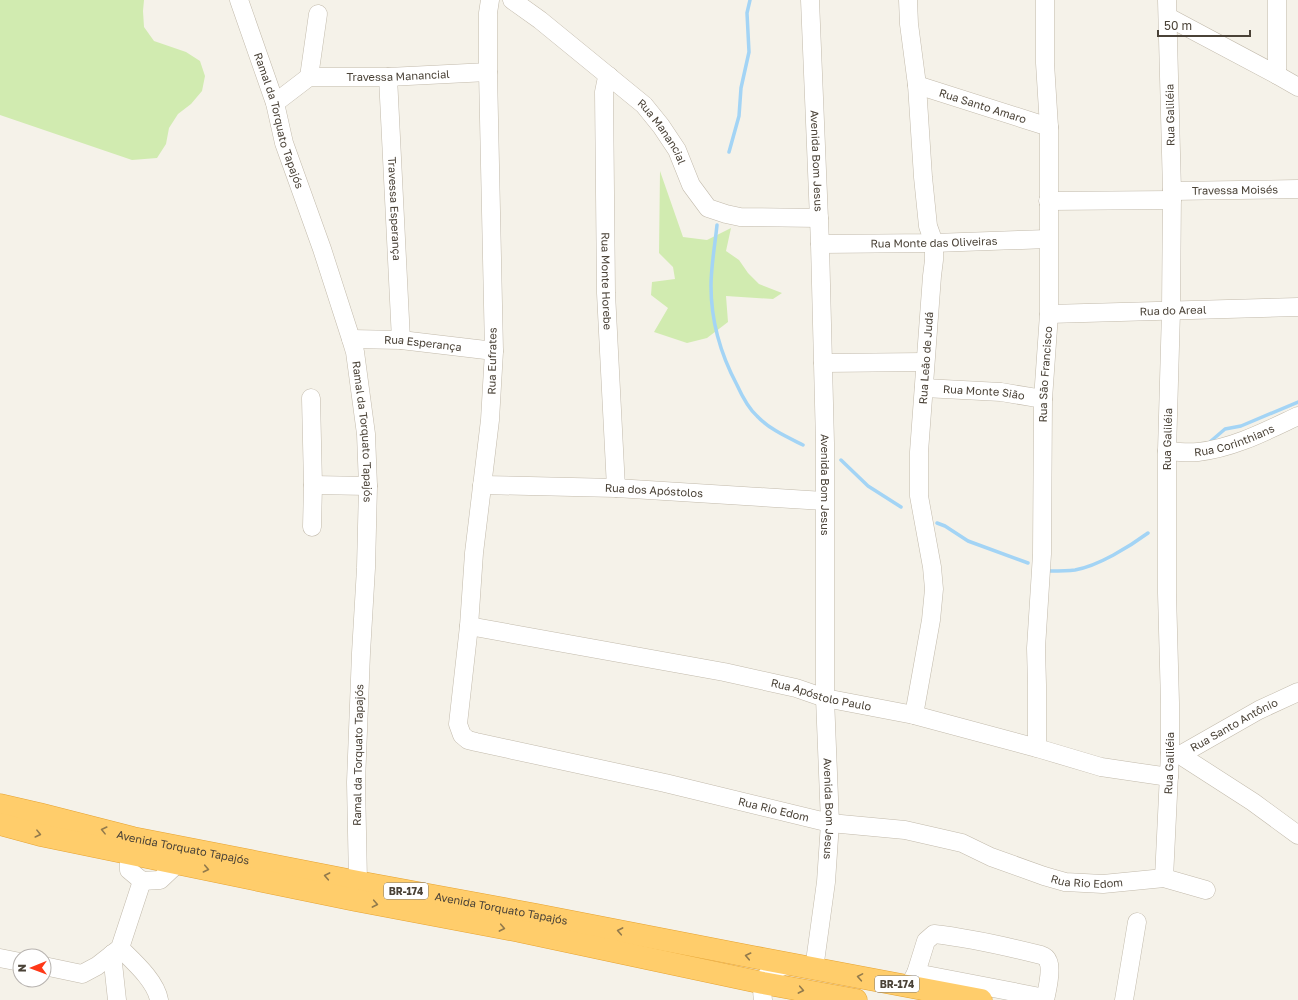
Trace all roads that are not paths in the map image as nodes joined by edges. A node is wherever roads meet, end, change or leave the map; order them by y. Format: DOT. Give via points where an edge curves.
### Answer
graph roads {
  1 [pos="239,0"];
  2 [pos="512,0"];
  3 [pos="810,0"];
  4 [pos="908,0"];
  5 [pos="1045,0"];
  6 [pos="1277,0"];
  7 [pos="489,6"];
  8 [pos="1168,9"];
  9 [pos="318,14"];
  10 [pos="488,72"];
  11 [pos="1278,75"];
  12 [pos="609,76"];
  13 [pos="309,77"];
  14 [pos="388,77"];
  15 [pos="917,86"];
  16 [pos="1298,87"];
  17 [pos="275,103"];
  18 [pos="1048,127"];
  19 [pos="1298,189"];
  20 [pos="1172,196"];
  21 [pos="1048,201"];
  22 [pos="819,218"];
  23 [pos="1048,240"];
  24 [pos="934,243"];
  25 [pos="820,244"];
  26 [pos="1298,307"];
  27 [pos="1171,311"];
  28 [pos="1049,314"];
  29 [pos="351,338"];
  30 [pos="401,340"];
  31 [pos="494,351"];
  32 [pos="925,362"];
  33 [pos="823,363"];
  34 [pos="924,388"];
  35 [pos="312,398"];
  36 [pos="1043,399"];
  37 [pos="1298,416"];
  38 [pos="1167,451"];
  39 [pos="313,485"];
  40 [pos="482,485"];
  41 [pos="368,486"];
  42 [pos="616,488"];
  43 [pos="824,501"];
  44 [pos="312,527"];
  45 [pos="469,626"];
  46 [pos="1298,692"];
  47 [pos="825,698"];
  48 [pos="459,708"];
  49 [pos="914,716"];
  50 [pos="1036,748"];
  51 [pos="1175,754"];
  52 [pos="1169,777"];
  53 [pos="0,805"];
  54 [pos="830,823"];
  55 [pos="0,824"];
  56 [pos="1298,835"];
  57 [pos="129,853"];
  58 [pos="178,863"];
  59 [pos="1164,878"];
  60 [pos="142,881"];
  61 [pos="358,882"];
  62 [pos="1206,890"];
  63 [pos="1137,922"];
  64 [pos="116,951"];
  65 [pos="0,958"];
  66 [pos="12,960"];
  67 [pos="790,964"];
  68 [pos="52,968"];
  69 [pos="814,969"];
  70 [pos="912,979"];
  71 [pos="763,991"];
  72 [pos="1045,999"];
  73 [pos="116,1000"];
  74 [pos="159,1000"];
  75 [pos="856,1000"];
  76 [pos="981,1000"];
  77 [pos="1124,1000"];
  1 -- 17 [label="street, Ramal da Torquato Tapajós"];
  2 -- 12 [label="street, Rua Manancial"];
  3 -- 22 [label="street, Avenida Bom Jesus"];
  4 -- 15 [label="street, Rua Leão de Judá"];
  5 -- 18 [label="street, Rua São Francisco"];
  6 -- 11 [label="street"];
  7 -- 10 [label="street, Rua Eufrates"];
  8 -- 11 [label="street"];
  8 -- 20 [label="street, Rua Galiléia"];
  9 -- 13 [label="street"];
  10 -- 14 [label="street, Travessa Manancial"];
  10 -- 31 [label="street, Rua Eufrates"];
  11 -- 16 [label="street"];
  12 -- 22 [label="street, Rua Manancial" via="644,105 661,126 676,150 691,185 708,208 740,217"];
  12 -- 42 [label="street, Rua Monte Horebe" via="604,92 606,293"];
  13 -- 14 [label="street, Travessa Manancial"];
  13 -- 17 [label="street"];
  14 -- 30 [label="street, Travessa Esperança"];
  15 -- 18 [label="street, Rua Santo Amaro"];
  15 -- 24 [label="street, Rua Leão de Judá" via="928,226"];
  17 -- 29 [label="street, Ramal da Torquato Tapajós" via="284,143"];
  18 -- 21 [label="street, Rua São Francisco"];
  19 -- 20 [label="street, Travessa Moisés"];
  20 -- 21 [label="street, Travessa Moisés"];
  20 -- 27 [label="street, Rua Galiléia"];
  21 -- 23 [label="street, Rua São Francisco"];
  22 -- 25 [label="street, Avenida Bom Jesus"];
  23 -- 24 [label="street, Rua Monte das Oliveiras"];
  23 -- 28 [label="street, Rua São Francisco"];
  24 -- 25 [label="street, Rua Monte das Oliveiras"];
  24 -- 32 [label="street, Rua Leão de Judá"];
  25 -- 33 [label="street, Avenida Bom Jesus"];
  26 -- 27 [label="street, Rua do Areal"];
  27 -- 28 [label="street, Rua do Areal"];
  27 -- 38 [label="street, Rua Galiléia"];
  28 -- 36 [label="street, Rua São Francisco"];
  29 -- 30 [label="street, Rua Esperança"];
  29 -- 41 [label="street, Ramal da Torquato Tapajós" via="366,434"];
  30 -- 31 [label="street, Rua Esperança"];
  31 -- 40 [label="street, Rua Eufrates" via="490,420"];
  32 -- 33 [label="street"];
  32 -- 34 [label="street, Rua Leão de Judá"];
  33 -- 43 [label="street, Avenida Bom Jesus"];
  34 -- 36 [label="street, Rua Monte Sião" via="1002,392"];
  34 -- 49 [label="street, Rua Leão de Judá" via="919,452 919,496 934,589"];
  35 -- 39 [label="street"];
  36 -- 50 [label="street, Rua São Francisco" via="1042,554 1036,648"];
  37 -- 38 [label="street, Rua Corinthians" via="1250,438 1216,449 1197,452"];
  38 -- 51 [label="street, Rua Galiléia" via="1167,593 1170,703"];
  39 -- 41 [label="street"];
  39 -- 44 [label="street"];
  40 -- 42 [label="street, Rua dos Apóstolos"];
  40 -- 45 [label="street, Rua Eufrates"];
  41 -- 61 [label="street, Ramal da Torquato Tapajós" via="356,782"];
  42 -- 43 [label="street, Rua dos Apóstolos"];
  43 -- 47 [label="street, Avenida Bom Jesus"];
  45 -- 47 [label="street, Rua Apóstolo Paulo" via="724,672 796,688"];
  45 -- 48 [label="street, Rua Eufrates"];
  46 -- 51 [label="street, Rua Santo Antônio"];
  47 -- 49 [label="street, Rua Apóstolo Paulo"];
  47 -- 54 [label="street, Avenida Bom Jesus"];
  48 -- 54 [label="street, Rua Rio Edom" via="458,724 462,735 468,740 658,781"];
  49 -- 50 [label="street, Rua Apóstolo Paulo"];
  50 -- 52 [label="street, Rua Apóstolo Paulo" via="1101,767"];
  51 -- 52 [label="street, Rua Galiléia"];
  51 -- 56 [label="street" via="1253,802"];
  52 -- 59 [label="street, Rua Galiléia"];
  61 -- 53 [label="highway, Avenida Torquato Tapajós / BR-174, one-way" via="133,838"];
  54 -- 59 [label="street, Rua Rio Edom" via="905,830 962,843 991,857 1065,882 1103,884"];
  54 -- 69 [label="street, Avenida Bom Jesus" via="826,882"];
  55 -- 57 [label="highway, Avenida Torquato Tapajós / BR-174, one-way"];
  57 -- 58 [label="highway, Avenida Torquato Tapajós / BR-174"];
  57 -- 60 [label="street" via="129,870"];
  58 -- 60 [label="street" via="160,880"];
  58 -- 71 [label="highway, Avenida Torquato Tapajós / BR-174, one-way" via="519,931"];
  59 -- 62 [label="street, Rua Rio Edom"];
  60 -- 64 [label="street"];
  67 -- 61 [label="highway, Avenida Torquato Tapajós / BR-174, one-way"];
  63 -- 77 [label="street"];
  64 -- 68 [label="street" via="82,974"];
  64 -- 73 [label="street"];
  64 -- 74 [label="street" via="139,967 158,993"];
  65 -- 66 [label="street"];
  67 -- 69 [label="highway, Avenida Torquato Tapajós / BR-174"];
  67 -- 71 [label="street" via="770,971"];
  70 -- 69 [label="highway, Avenida Torquato Tapajós / BR-174, one-way"];
  70 -- 72 [label="street"];
  70 -- 72 [label="street" via="926,940 934,934 979,940 1046,957 1049,962"];
  70 -- 76 [label="highway, Avenida Torquato Tapajós / BR-174"];
  71 -- 75 [label="highway, Avenida Torquato Tapajós / BR-174, one-way"];
}
